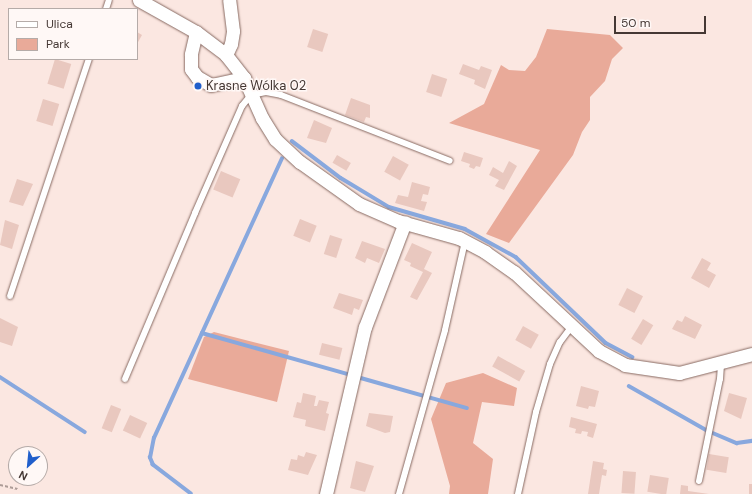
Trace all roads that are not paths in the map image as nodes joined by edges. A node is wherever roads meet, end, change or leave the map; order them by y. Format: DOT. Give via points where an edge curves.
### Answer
graph roads {
  1 [pos="140,0"];
  2 [pos="229,0"];
  3 [pos="196,32"];
  4 [pos="226,55"];
  5 [pos="90,60"];
  6 [pos="244,78"];
  7 [pos="251,95"];
  8 [pos="450,161"];
  9 [pos="405,222"];
  10 [pos="465,241"];
  11 [pos="10,296"];
  12 [pos="572,326"];
  13 [pos="752,354"];
  14 [pos="721,363"];
  15 [pos="125,380"];
  16 [pos="698,481"];
  17 [pos="326,494"];
  18 [pos="399,494"];
  19 [pos="518,494"];
  1 -- 3 [label="street"];
  2 -- 4 [label="street" via="232,30 231,44"];
  3 -- 4 [label="street"];
  3 -- 6 [label="street" via="191,54 191,69 197,77 211,85"];
  4 -- 6 [label="street"];
  5 -- 11 [label="lane"];
  6 -- 7 [label="street"];
  7 -- 8 [label="lane" via="266,92 281,95"];
  7 -- 9 [label="street" via="275,139 300,162 359,204"];
  7 -- 15 [label="lane" via="242,106"];
  9 -- 10 [label="street"];
  9 -- 17 [label="street" via="365,327"];
  10 -- 12 [label="street" via="514,272"];
  10 -- 18 [label="lane" via="446,330"];
  12 -- 14 [label="street" via="599,351 625,365 679,373"];
  12 -- 19 [label="lane" via="560,342 550,364 534,419"];
  13 -- 14 [label="street"];
  14 -- 16 [label="lane" via="720,379"];
}
